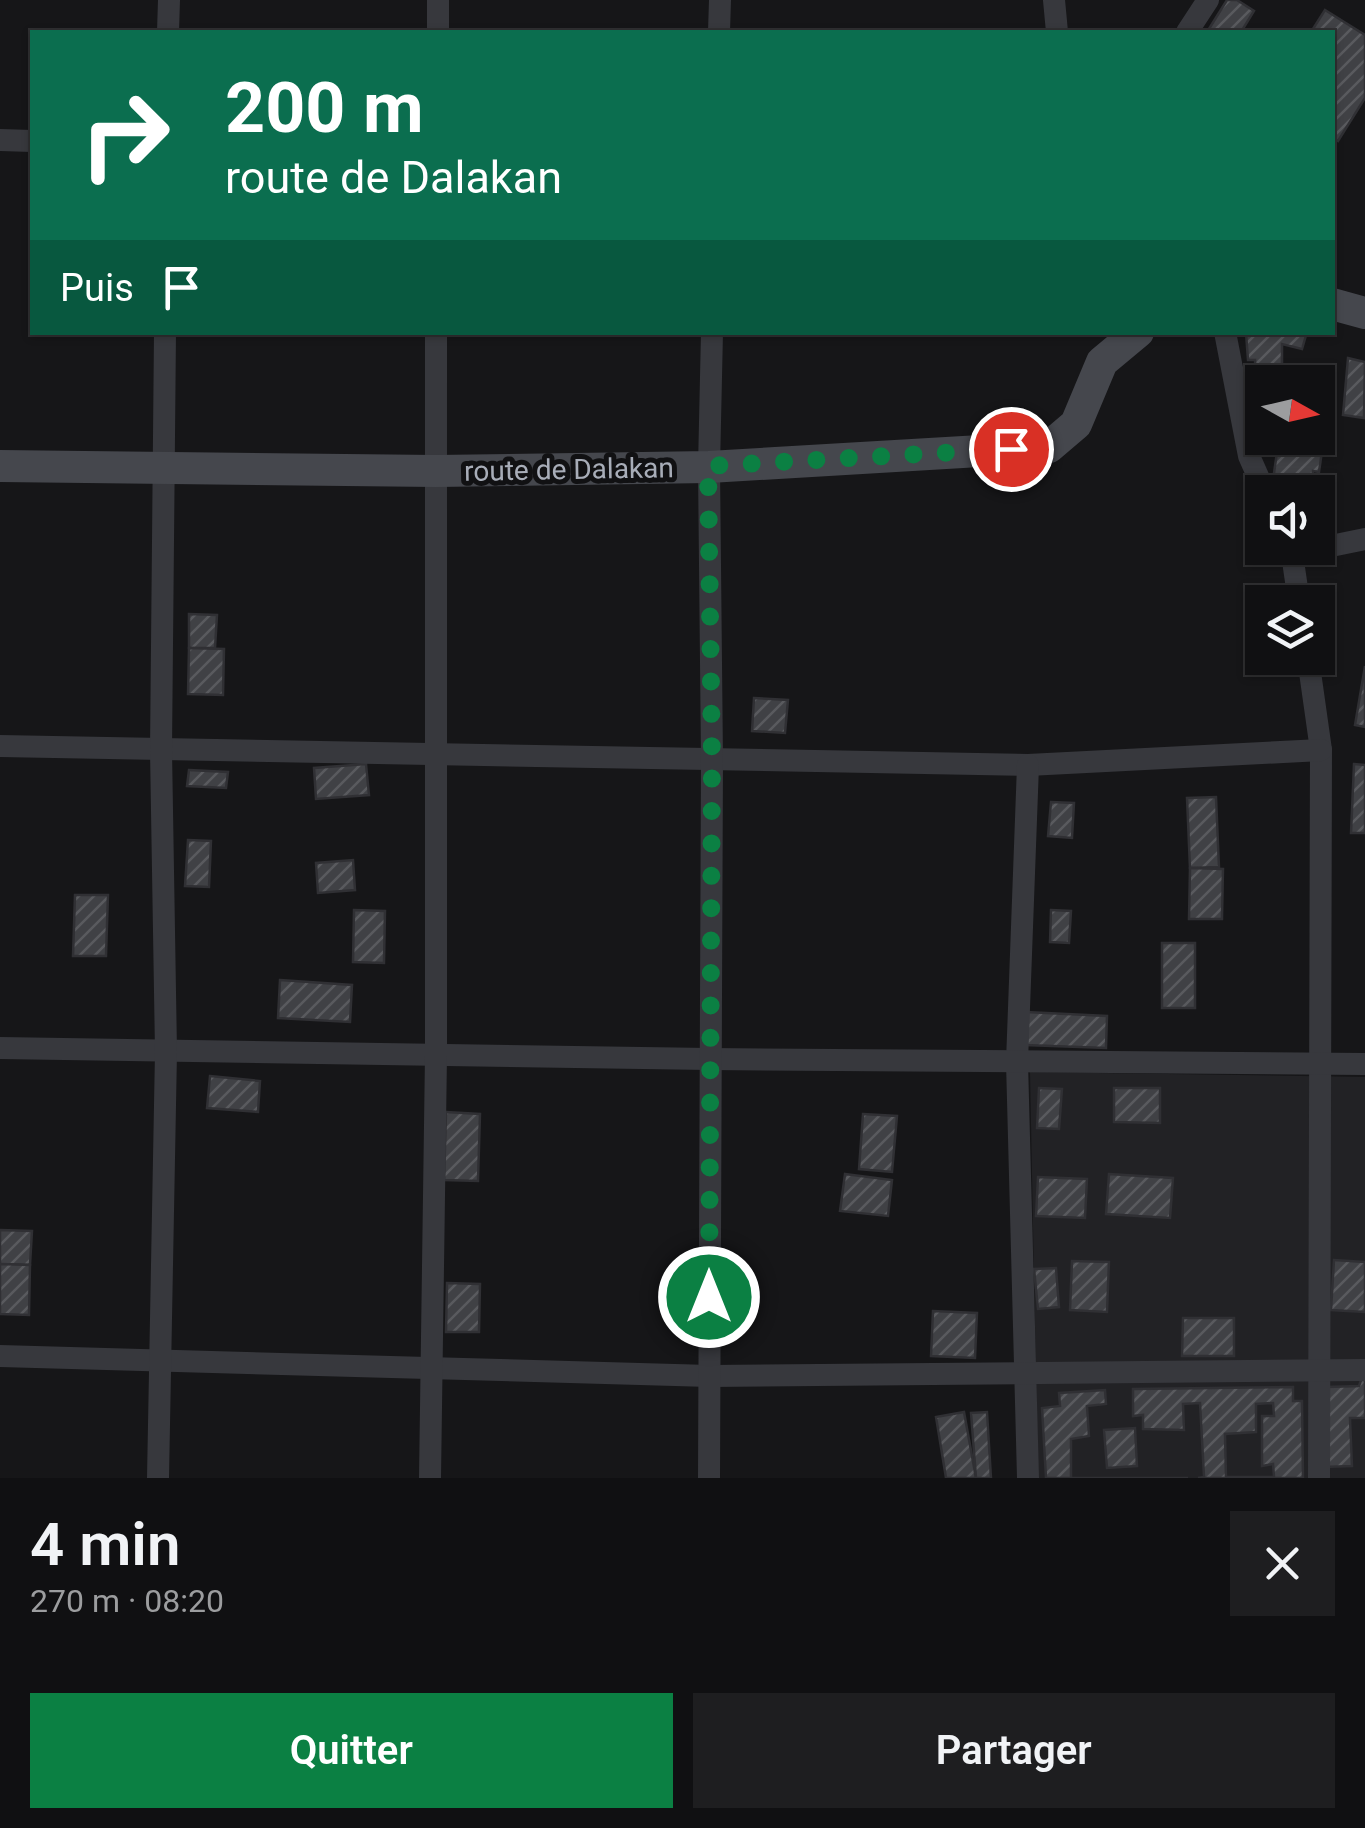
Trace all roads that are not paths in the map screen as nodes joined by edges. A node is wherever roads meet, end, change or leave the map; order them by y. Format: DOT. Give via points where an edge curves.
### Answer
graph roads {
  1 [pos="169,0"];
  2 [pos="438,0"];
  3 [pos="720,0"];
  4 [pos="1054,0"];
  5 [pos="1208,0"];
  6 [pos="168,30"];
  7 [pos="438,30"];
  8 [pos="719,30"];
  9 [pos="1057,30"];
  10 [pos="1188,30"];
  11 [pos="0,140"];
  12 [pos="30,141"];
  13 [pos="1335,305"];
  14 [pos="1365,312"];
  15 [pos="164,335"];
  16 [pos="436,335"];
  17 [pos="712,335"];
  18 [pos="1131,335"];
  19 [pos="1226,335"];
  20 [pos="1101,347"];
  21 [pos="0,466"];
  22 [pos="708,466"];
  23 [pos="163,468"];
  24 [pos="436,470"];
  25 [pos="1257,475"];
  26 [pos="1365,539"];
  27 [pos="1335,544"];
  28 [pos="1310,675"];
  29 [pos="0,746"];
  30 [pos="161,750"];
  31 [pos="1321,750"];
  32 [pos="434,754"];
  33 [pos="712,760"];
  34 [pos="1028,765"];
  35 [pos="0,1048"];
  36 [pos="166,1052"];
  37 [pos="436,1055"];
  38 [pos="709,1059"];
  39 [pos="1017,1062"];
  40 [pos="1319,1064"];
  41 [pos="1365,1064"];
  42 [pos="0,1356"];
  43 [pos="158,1361"];
  44 [pos="430,1369"];
  45 [pos="1319,1370"];
  46 [pos="1365,1370"];
  47 [pos="1026,1374"];
  48 [pos="710,1376"];
  49 [pos="158,1478"];
  50 [pos="430,1478"];
  51 [pos="709,1478"];
  52 [pos="1028,1478"];
  53 [pos="1319,1478"];
  1 -- 6 [label="street"];
  2 -- 7 [label="street"];
  3 -- 8 [label="street"];
  4 -- 9 [label="street"];
  5 -- 10 [label="street"];
  11 -- 12 [label="street"];
  13 -- 14 [label="street"];
  15 -- 23 [label="street"];
  16 -- 24 [label="street"];
  17 -- 22 [label="street"];
  18 -- 20 [label="street, route de Dalakan"];
  19 -- 25 [label="street"];
  20 -- 22 [label="street, route de Dalakan" via="1076,424 1049,447"];
  21 -- 23 [label="street, route de Dalakan"];
  22 -- 24 [label="street, route de Dalakan"];
  22 -- 33 [label="street"];
  23 -- 24 [label="street, route de Dalakan"];
  23 -- 30 [label="street"];
  24 -- 32 [label="street"];
  26 -- 27 [label="street"];
  28 -- 31 [label="street"];
  29 -- 30 [label="street"];
  30 -- 32 [label="street"];
  30 -- 36 [label="street"];
  31 -- 34 [label="street"];
  31 -- 40 [label="street"];
  32 -- 33 [label="street"];
  32 -- 37 [label="street"];
  33 -- 34 [label="street"];
  33 -- 38 [label="street"];
  34 -- 39 [label="street"];
  35 -- 36 [label="street"];
  36 -- 37 [label="street"];
  36 -- 43 [label="street"];
  37 -- 38 [label="street"];
  37 -- 44 [label="street"];
  38 -- 39 [label="street"];
  38 -- 48 [label="street"];
  39 -- 40 [label="street"];
  39 -- 47 [label="street"];
  40 -- 41 [label="street"];
  40 -- 45 [label="street"];
  42 -- 43 [label="street"];
  43 -- 44 [label="street"];
  43 -- 49 [label="street"];
  44 -- 48 [label="street"];
  44 -- 50 [label="street"];
  45 -- 46 [label="street"];
  45 -- 47 [label="street"];
  45 -- 53 [label="street"];
  47 -- 48 [label="street"];
  47 -- 52 [label="street"];
  48 -- 51 [label="street"];
}
